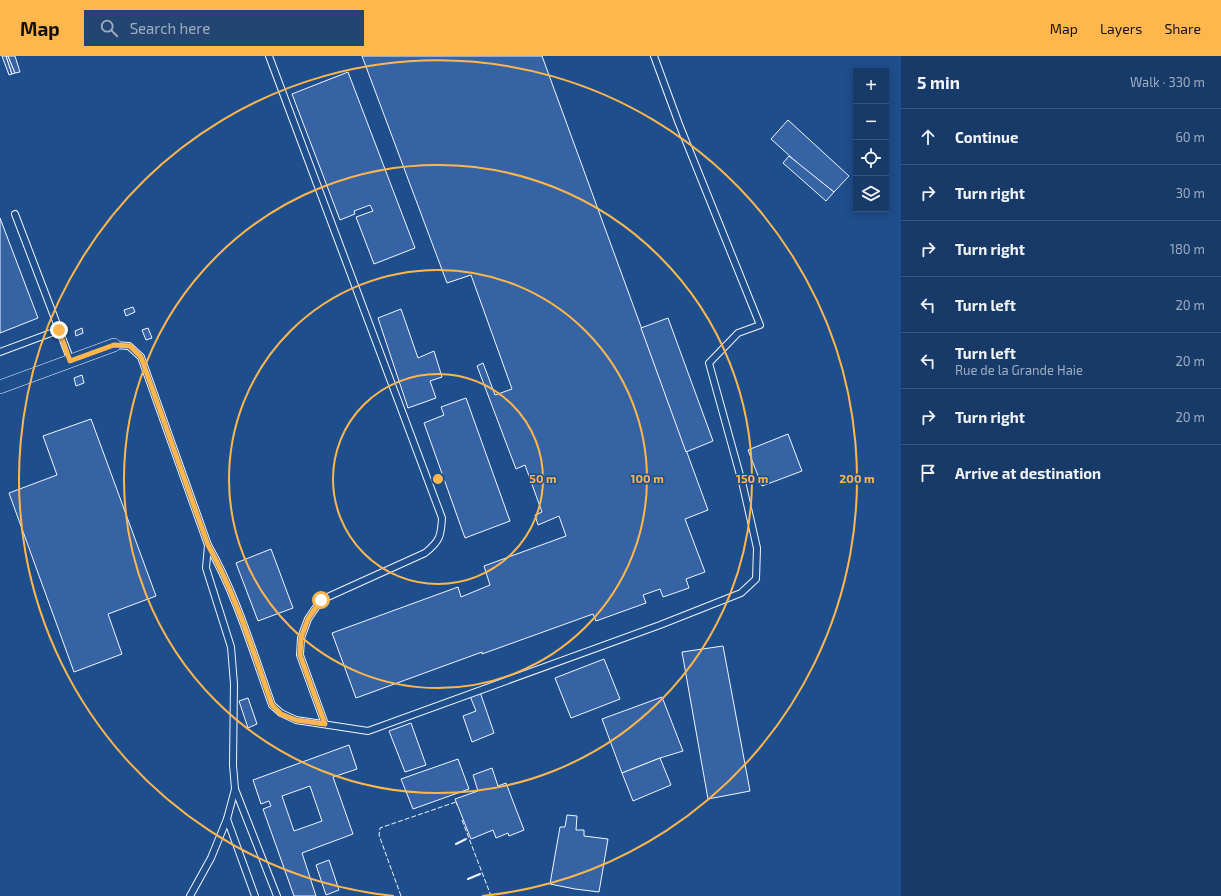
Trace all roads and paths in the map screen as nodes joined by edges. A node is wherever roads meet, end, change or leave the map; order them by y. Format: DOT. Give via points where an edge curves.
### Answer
graph roads {
  1 [pos="269,56"];
  2 [pos="654,56"];
  3 [pos="15,214"];
  4 [pos="59,330"];
  5 [pos="114,345"];
  6 [pos="0,352"];
  7 [pos="70,361"];
  8 [pos="0,387"];
  9 [pos="208,545"];
  10 [pos="325,724"];
  11 [pos="235,789"];
  12 [pos="227,819"];
  13 [pos="190,896"];
  14 [pos="255,896"];
  15 [pos="277,896"];
  1 -- 10 [label="lane" via="442,518 441,532 426,553 321,600 308,619 301,638 300,655"];
  2 -- 10 [label="lane" via="760,325 738,333 710,363 757,548 756,579 741,593 660,625 368,731"];
  3 -- 4 [label="lane"];
  4 -- 6 [label="lane"];
  4 -- 7 [label="lane"];
  5 -- 7 [label="street"];
  5 -- 9 [label="lane" via="130,346 141,357"];
  7 -- 8 [label="street"];
  9 -- 10 [label="lane" via="235,602 272,705 281,714 296,720"];
  9 -- 11 [label="lane" via="206,568 231,647"];
  11 -- 12 [label="lane"];
  11 -- 15 [label="lane"];
  12 -- 13 [label="lane" via="211,858"];
  12 -- 14 [label="lane"];
}
